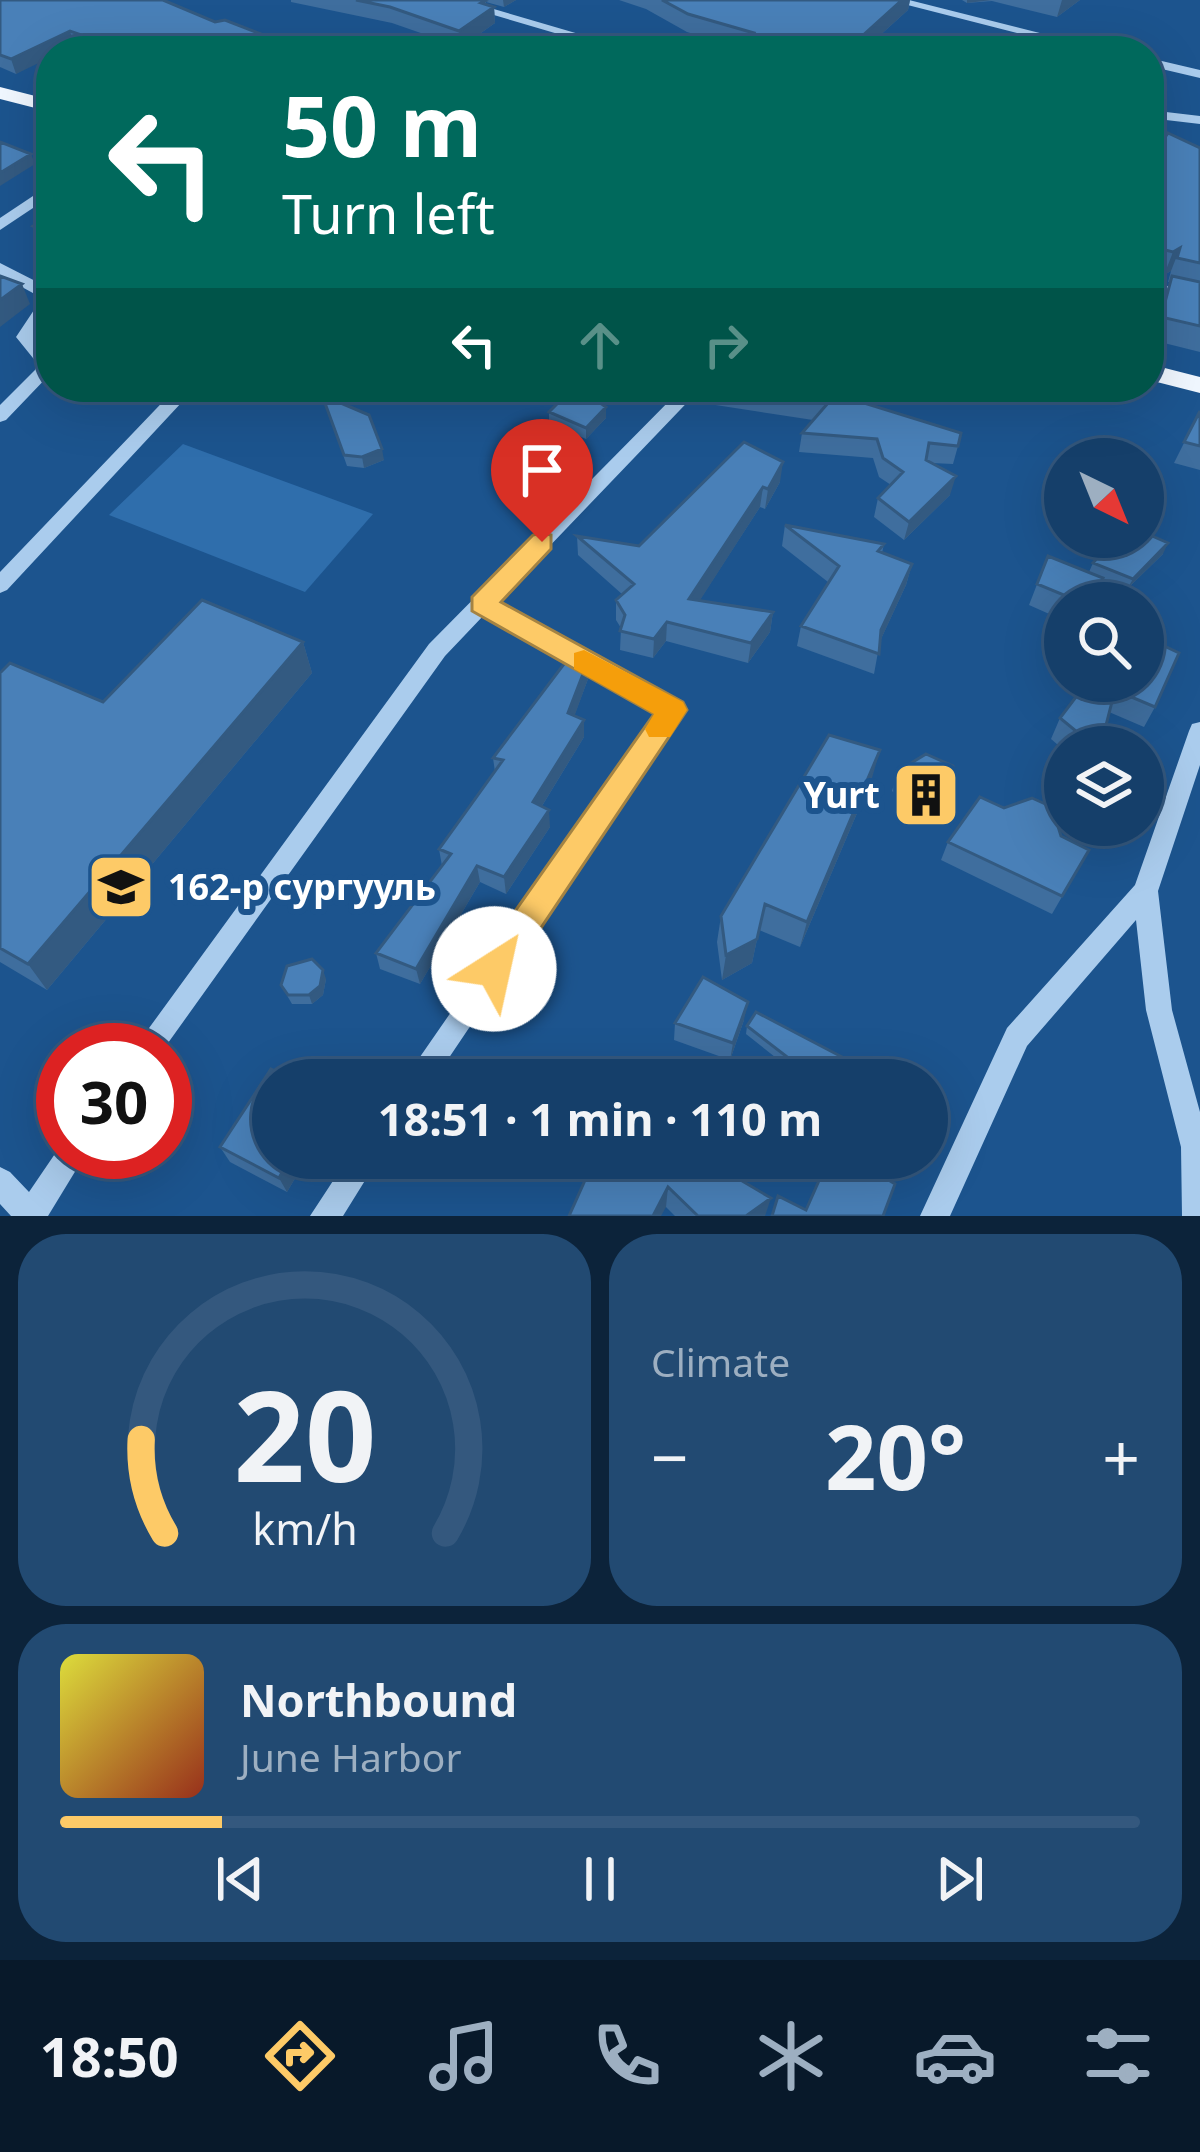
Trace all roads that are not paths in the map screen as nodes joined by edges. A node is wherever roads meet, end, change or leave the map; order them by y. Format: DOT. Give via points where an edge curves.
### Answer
graph roads {
  1 [pos="449,0"];
  2 [pos="894,0"];
  3 [pos="577,36"];
  4 [pos="1042,36"];
  5 [pos="1164,66"];
  6 [pos="1200,74"];
  7 [pos="0,93"];
  8 [pos="36,102"];
  9 [pos="1164,116"];
  10 [pos="1200,120"];
  11 [pos="36,200"];
  12 [pos="0,225"];
  13 [pos="0,268"];
  14 [pos="36,288"];
  15 [pos="1164,290"];
  16 [pos="1200,298"];
  17 [pos="36,320"];
  18 [pos="36,350"];
  19 [pos="1164,376"];
  20 [pos="36,379"];
  21 [pos="1200,385"];
  22 [pos="173,402"];
  23 [pos="678,402"];
  24 [pos="0,416"];
  25 [pos="0,585"];
  26 [pos="482,604"];
  27 [pos="1200,730"];
  28 [pos="1145,892"];
  29 [pos="167,1023"];
  30 [pos="432,1059"];
  31 [pos="55,1179"];
  32 [pos="351,1179"];
  33 [pos="0,1182"];
  34 [pos="939,1212"];
  35 [pos="30,1215"];
  36 [pos="325,1216"];
  37 [pos="1197,1216"];
  1 -- 3 [label="street"];
  2 -- 4 [label="street"];
  5 -- 6 [label="street"];
  7 -- 8 [label="main road"];
  9 -- 10 [label="street"];
  11 -- 12 [label="street"];
  13 -- 14 [label="street"];
  15 -- 16 [label="street"];
  17 -- 18 [label="street" via="25,337"];
  19 -- 21 [label="main road"];
  20 -- 24 [label="street"];
  22 -- 25 [label="street"];
  23 -- 26 [label="street"];
  26 -- 29 [label="street" via="437,650"];
  26 -- 30 [label="street" via="672,710"];
  27 -- 28 [label="street"];
  28 -- 34 [label="street" via="1017,1036"];
  28 -- 37 [label="street" via="1159,1010 1195,1147"];
  31 -- 35 [label="street"];
  32 -- 36 [label="street"];
  33 -- 35 [label="street"];
}
